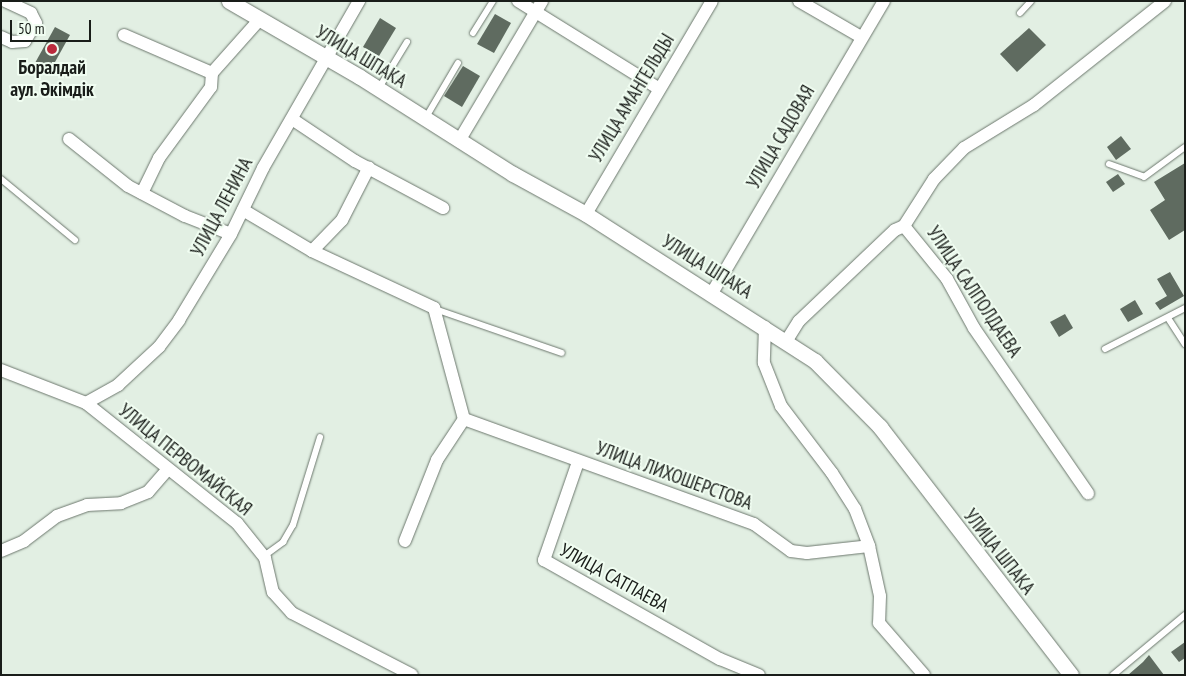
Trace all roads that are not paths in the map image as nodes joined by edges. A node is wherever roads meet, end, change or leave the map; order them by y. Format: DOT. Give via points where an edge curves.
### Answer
graph roads {
  1 [pos="6,1"];
  2 [pos="229,1"];
  3 [pos="359,1"];
  4 [pos="492,1"];
  5 [pos="518,1"];
  6 [pos="712,1"];
  7 [pos="799,1"];
  8 [pos="884,1"];
  9 [pos="1031,1"];
  10 [pos="1165,1"];
  11 [pos="539,7"];
  12 [pos="1020,13"];
  13 [pos="259,20"];
  14 [pos="473,33"];
  15 [pos="124,35"];
  16 [pos="1,37"];
  17 [pos="861,37"];
  18 [pos="407,42"];
  19 [pos="326,59"];
  20 [pos="458,63"];
  21 [pos="212,73"];
  22 [pos="658,88"];
  23 [pos="378,89"];
  24 [pos="292,119"];
  25 [pos="424,120"];
  26 [pos="69,139"];
  27 [pos="459,141"];
  28 [pos="1185,147"];
  29 [pos="1109,164"];
  30 [pos="369,168"];
  31 [pos="1,179"];
  32 [pos="142,193"];
  33 [pos="443,208"];
  34 [pos="243,210"];
  35 [pos="586,214"];
  36 [pos="904,226"];
  37 [pos="231,234"];
  38 [pos="75,240"];
  39 [pos="312,251"];
  40 [pos="712,293"];
  41 [pos="434,308"];
  42 [pos="1185,308"];
  43 [pos="1168,318"];
  44 [pos="765,327"];
  45 [pos="787,340"];
  46 [pos="1185,344"];
  47 [pos="1106,349"];
  48 [pos="562,353"];
  49 [pos="1,370"];
  50 [pos="86,403"];
  51 [pos="464,419"];
  52 [pos="320,437"];
  53 [pos="578,462"];
  54 [pos="168,469"];
  55 [pos="1088,493"];
  56 [pos="406,541"];
  57 [pos="869,546"];
  58 [pos="1,551"];
  59 [pos="264,556"];
  60 [pos="1185,615"];
  61 [pos="412,675"];
  62 [pos="759,675"];
  63 [pos="924,675"];
  64 [pos="1071,675"];
  65 [pos="1113,675"];
  1 -- 16 [label="street" via="31,13 36,23 25,41 12,42"];
  2 -- 13 [label="street, УЛИЦА ШПАКА"];
  3 -- 19 [label="street, УЛИЦА ЛЕНИНА"];
  4 -- 14 [label="lane"];
  5 -- 11 [label="street"];
  6 -- 22 [label="street, УЛИЦА АМАНГЕЛЬДЫ"];
  7 -- 17 [label="street"];
  8 -- 17 [label="street, УЛИЦА САДОВАЯ"];
  9 -- 12 [label="lane"];
  10 -- 36 [label="street" via="1034,105 964,148 934,179"];
  11 -- 22 [label="street"];
  11 -- 27 [label="street"];
  13 -- 19 [label="street, УЛИЦА ШПАКА"];
  13 -- 21 [label="street"];
  15 -- 21 [label="street"];
  17 -- 40 [label="street, УЛИЦА САДОВАЯ"];
  18 -- 23 [label="lane"];
  19 -- 23 [label="street, УЛИЦА ШПАКА"];
  19 -- 24 [label="street, УЛИЦА ЛЕНИНА"];
  20 -- 25 [label="lane"];
  21 -- 32 [label="street" via="211,87 160,158"];
  22 -- 35 [label="street, УЛИЦА АМАНГЕЛЬДЫ"];
  23 -- 25 [label="street, УЛИЦА ШПАКА"];
  24 -- 30 [label="street"];
  24 -- 34 [label="street, УЛИЦА ЛЕНИНА"];
  25 -- 27 [label="street, УЛИЦА ШПАКА"];
  26 -- 32 [label="street"];
  27 -- 35 [label="street, УЛИЦА ШПАКА"];
  28 -- 29 [label="lane" via="1144,178"];
  30 -- 33 [label="street"];
  30 -- 39 [label="street" via="342,220"];
  31 -- 38 [label="lane"];
  32 -- 37 [label="street" via="185,216"];
  34 -- 37 [label="street, УЛИЦА ЛЕНИНА"];
  34 -- 39 [label="street"];
  35 -- 40 [label="street, УЛИЦА ШПАКА"];
  36 -- 45 [label="street, УЛИЦА САЛПОЛДАЕВА" via="895,230 800,321"];
  36 -- 55 [label="street, УЛИЦА САЛПОЛДАЕВА" via="947,279 974,328"];
  37 -- 50 [label="street, УЛИЦА ЛЕНИНА" via="159,347 118,385"];
  39 -- 41 [label="street"];
  40 -- 44 [label="street, УЛИЦА ШПАКА"];
  41 -- 48 [label="lane"];
  41 -- 51 [label="street"];
  42 -- 43 [label="lane"];
  43 -- 46 [label="lane"];
  43 -- 47 [label="lane"];
  44 -- 45 [label="street, УЛИЦА ШПАКА"];
  44 -- 57 [label="street" via="764,363 781,406 855,509"];
  45 -- 64 [label="street, УЛИЦА ШПАКА" via="838,381 880,427"];
  49 -- 50 [label="street, УЛИЦА ПЕРВОМАЙСКАЯ"];
  50 -- 54 [label="street, УЛИЦА ПЕРВОМАЙСКАЯ"];
  51 -- 53 [label="street, УЛИЦА ЛИХОШЕРСТОВА"];
  51 -- 56 [label="street" via="437,460"];
  52 -- 59 [label="lane" via="293,525 283,542"];
  53 -- 57 [label="street, УЛИЦА ЛИХОШЕРСТОВА" via="754,524 790,551 806,553"];
  53 -- 62 [label="street, УЛИЦА САТПАЕВА" via="544,560 720,659"];
  54 -- 58 [label="street" via="148,492 121,502 87,505 57,516 24,541"];
  54 -- 59 [label="street, УЛИЦА ПЕРВОМАЙСКАЯ" via="236,523"];
  57 -- 63 [label="street" via="880,596 879,623"];
  59 -- 61 [label="street, УЛИЦА ПЕРВОМАЙСКАЯ" via="273,592 292,613"];
  60 -- 65 [label="lane"];
}
